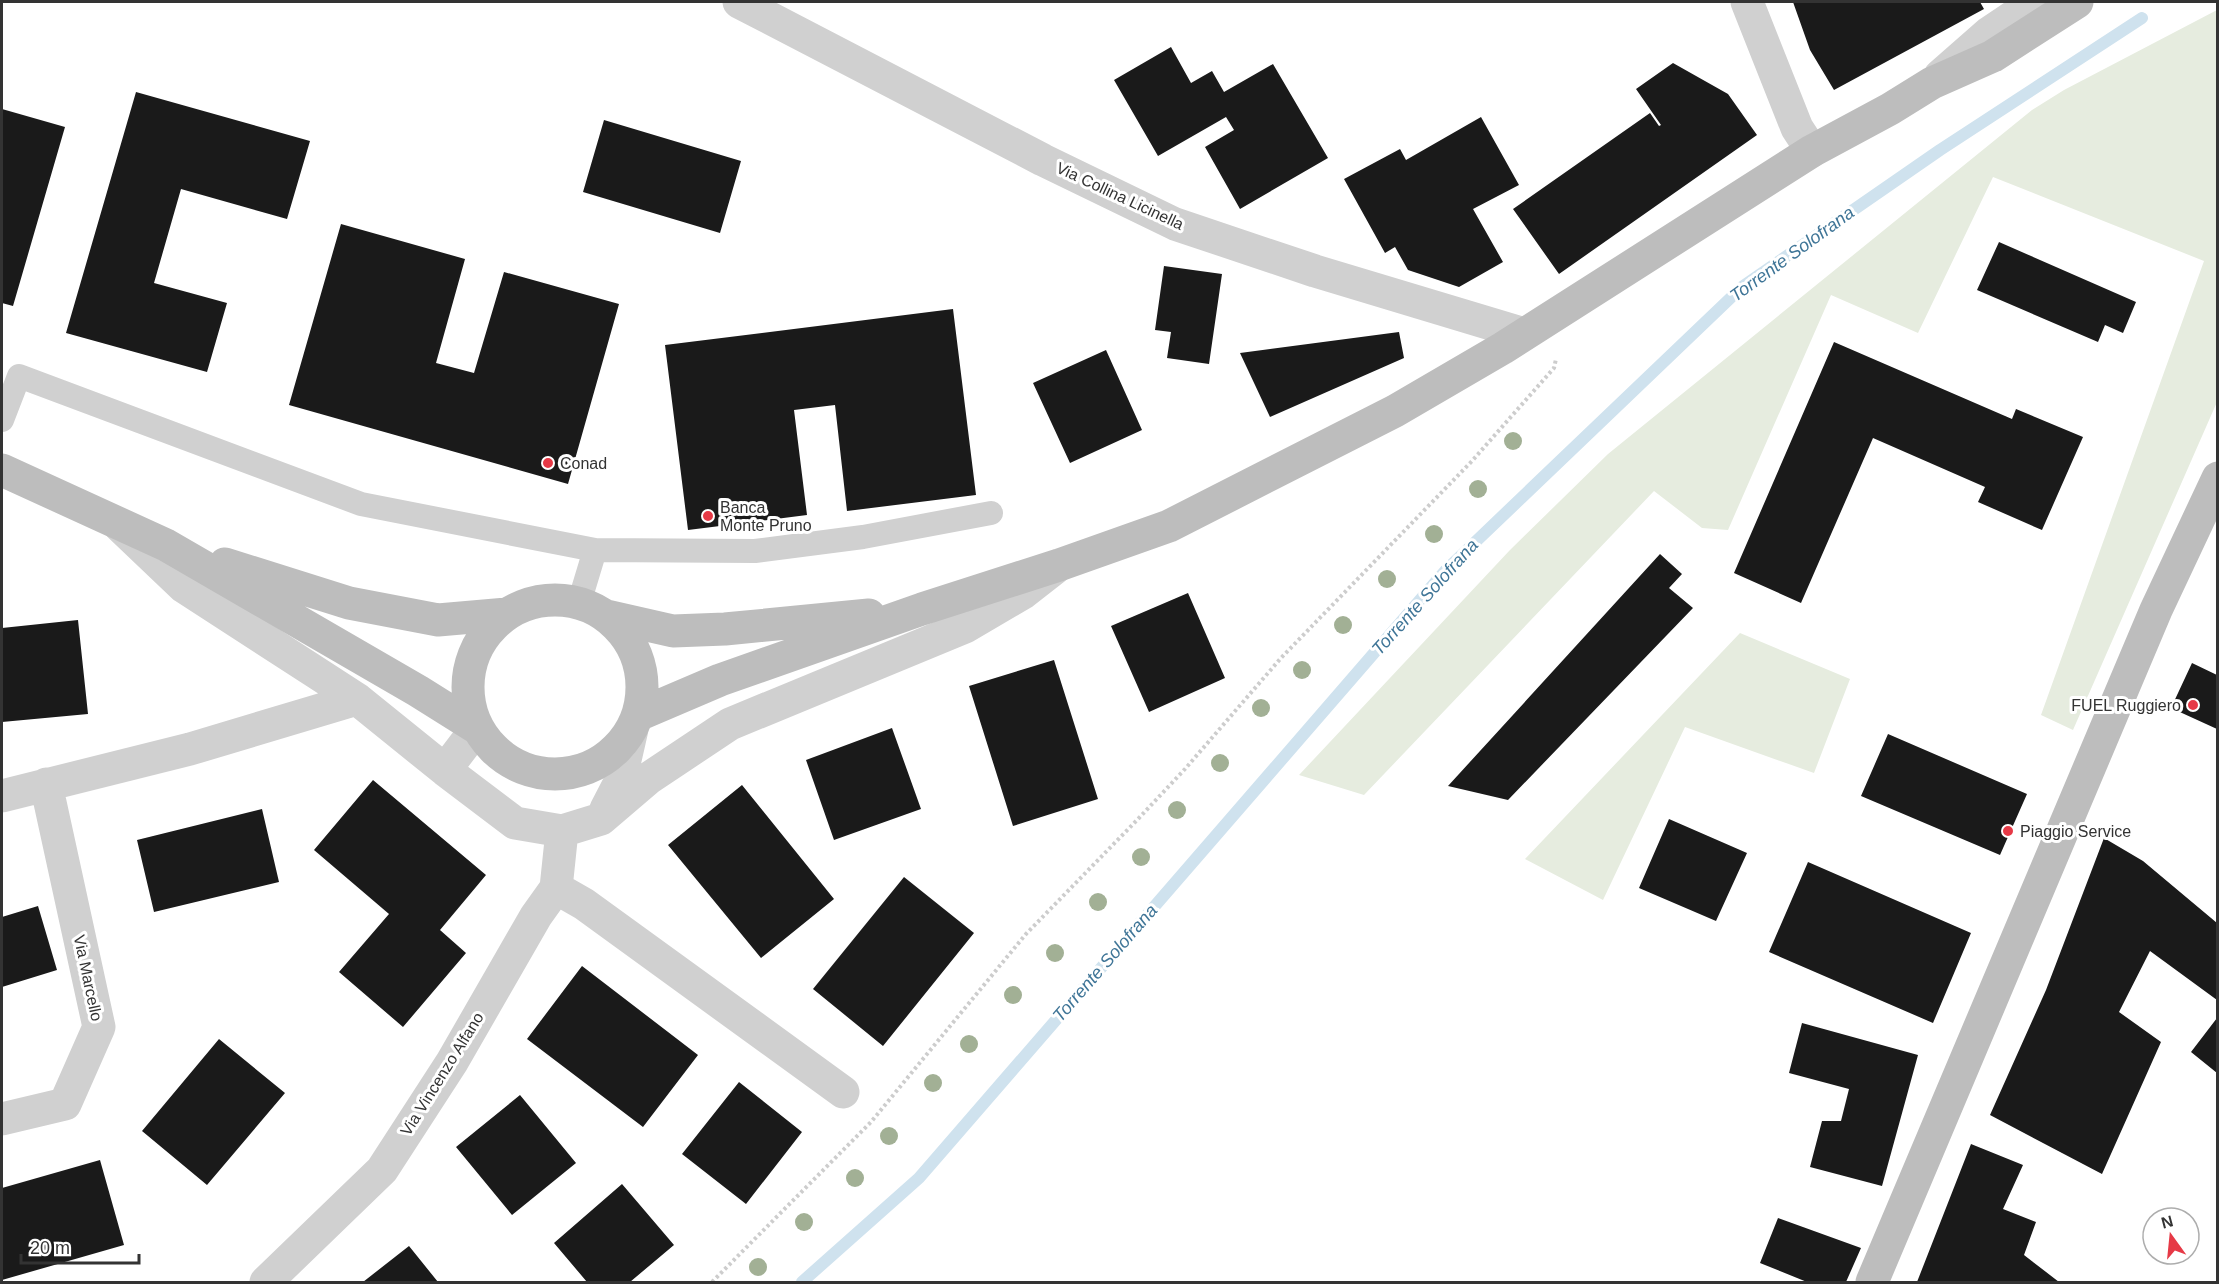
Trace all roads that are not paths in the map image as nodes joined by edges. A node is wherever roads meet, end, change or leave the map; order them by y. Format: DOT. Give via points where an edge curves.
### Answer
graph roads {
  1 [pos="739,2"];
  2 [pos="1747,2"];
  3 [pos="2035,2"];
  4 [pos="2078,2"];
  5 [pos="1932,83"];
  6 [pos="1812,152"];
  7 [pos="1524,334"];
  8 [pos="10,372"];
  9 [pos="2,420"];
  10 [pos="2,470"];
  11 [pos="2217,478"];
  12 [pos="991,513"];
  13 [pos="119,525"];
  14 [pos="166,545"];
  15 [pos="595,550"];
  16 [pos="1059,565"];
  17 [pos="922,609"];
  18 [pos="593,610"];
  19 [pos="507,614"];
  20 [pos="357,699"];
  21 [pos="635,722"];
  22 [pos="477,728"];
  23 [pos="445,770"];
  24 [pos="46,784"];
  25 [pos="2,796"];
  26 [pos="601,819"];
  27 [pos="562,831"];
  28 [pos="556,888"];
  29 [pos="843,1092"];
  30 [pos="2,1119"];
  31 [pos="266,1282"];
  32 [pos="1872,1282"];
  1 -- 7 [label="street, Via Collina Licinella" via="1032,155 1175,224"];
  2 -- 6 [label="street" via="1797,128"];
  3 -- 5 [label="street" via="1989,33"];
  4 -- 5 [label="main road" via="1993,56"];
  5 -- 6 [label="main road"];
  6 -- 7 [label="main road"];
  7 -- 16 [label="main road" via="1395,411 1169,526"];
  8 -- 9 [label="lane"];
  8 -- 15 [label="lane" via="361,504"];
  10 -- 13 [label="main road"];
  11 -- 32 [label="main road" via="2156,610"];
  12 -- 15 [label="lane" via="863,537 755,551"];
  13 -- 14 [label="main road"];
  13 -- 20 [label="street" via="184,587"];
  14 -- 19 [label="main road" via="360,605 438,620"];
  14 -- 22 [label="main road"];
  15 -- 18 [label="lane"];
  16 -- 17 [label="main road"];
  16 -- 26 [label="street" via="1023,593 965,627 730,724 649,778"];
  17 -- 18 [label="main road" via="673,631"];
  17 -- 21 [label="main road" via="720,681"];
  18 -- 19 [label="main road" via="564,600 535,602"];
  18 -- 21 [label="main road" via="627,637 640,665 643,692"];
  19 -- 22 [label="main road" via="487,632 470,667 467,690"];
  20 -- 23 [label="street"];
  20 -- 24 [label="street" via="190,749"];
  21 -- 22 [label="main road" via="622,744 605,759 572,773 554,775 510,763 490,747"];
  21 -- 26 [label="street" via="620,782"];
  22 -- 23 [label="street"];
  23 -- 27 [label="street" via="515,823"];
  24 -- 25 [label="street"];
  24 -- 30 [label="street, Via Marcello" via="99,1027 64,1104"];
  26 -- 27 [label="street"];
  27 -- 28 [label="street, Via Vincenzo Alfano"];
  28 -- 29 [label="street" via="584,904"];
  28 -- 31 [label="street, Via Vincenzo Alfano" via="382,1170"];
}
